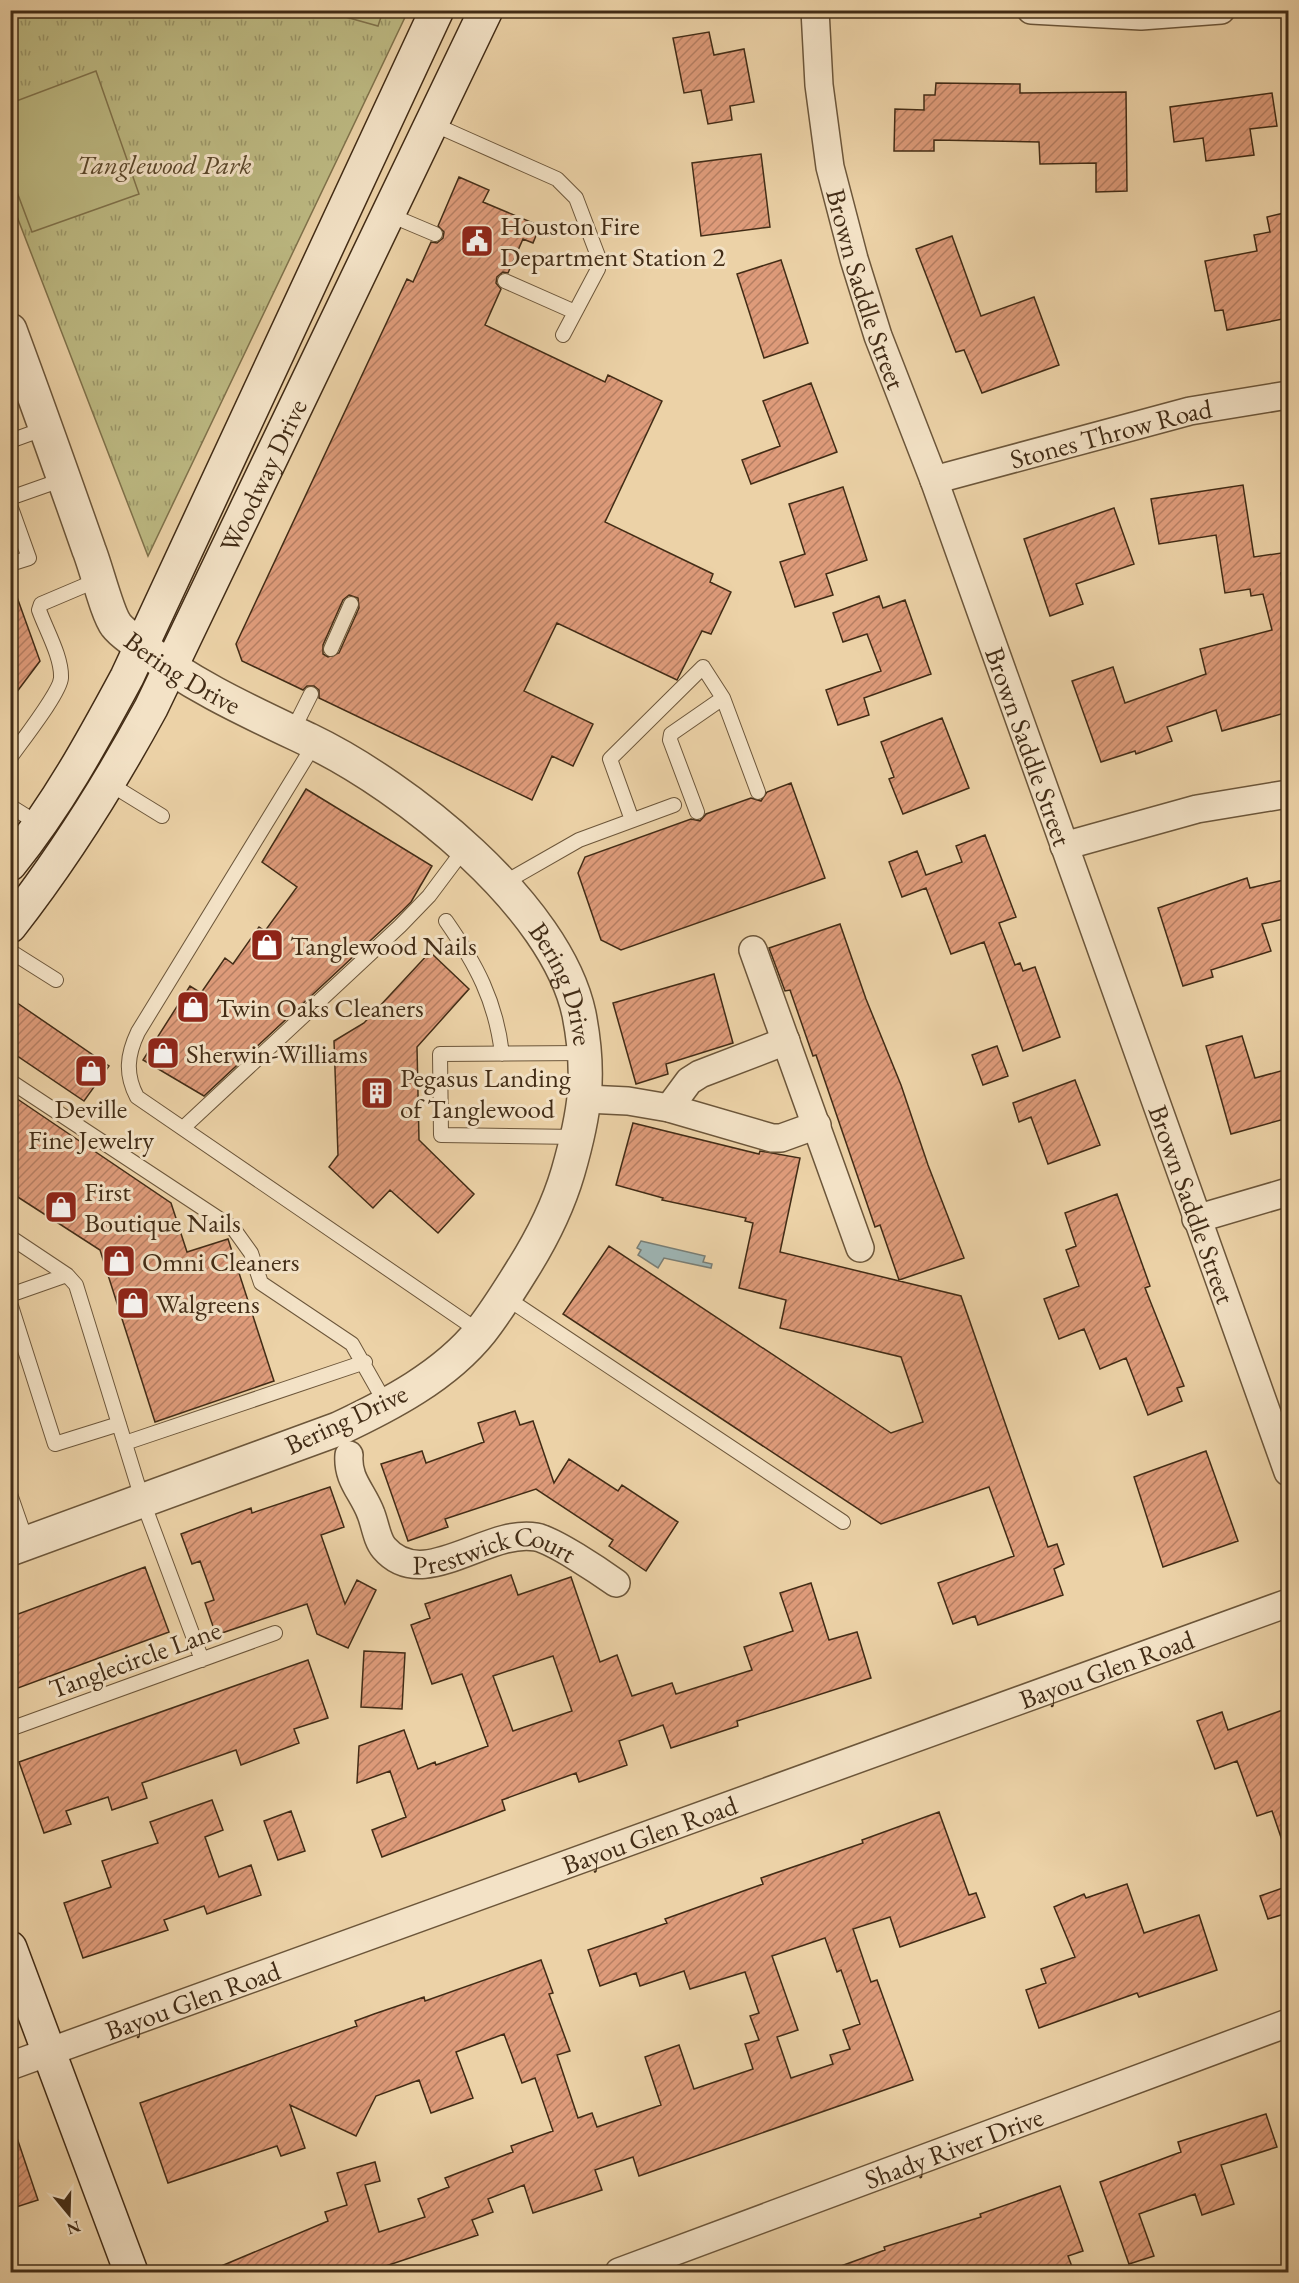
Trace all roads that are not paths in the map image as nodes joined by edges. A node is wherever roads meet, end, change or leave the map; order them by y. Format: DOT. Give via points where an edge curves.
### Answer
graph roads {
  1 [pos="437,10"];
  2 [pos="486,10"];
  3 [pos="815,10"];
  4 [pos="1031,10"];
  5 [pos="1221,10"];
  6 [pos="393,105"];
  7 [pos="433,124"];
  8 [pos="349,198"];
  9 [pos="390,215"];
  10 [pos="435,234"];
  11 [pos="505,281"];
  12 [pos="575,312"];
  13 [pos="11,332"];
  14 [pos="563,335"];
  15 [pos="1288,395"];
  16 [pos="46,428"];
  17 [pos="10,441"];
  18 [pos="64,479"];
  19 [pos="934,480"];
  20 [pos="10,498"];
  21 [pos="10,506"];
  22 [pos="10,564"];
  23 [pos="100,579"];
  24 [pos="351,604"];
  25 [pos="142,646"];
  26 [pos="331,649"];
  27 [pos="170,669"];
  28 [pos="311,694"];
  29 [pos="723,698"];
  30 [pos="304,738"];
  31 [pos="10,758"];
  32 [pos="110,784"];
  33 [pos="758,792"];
  34 [pos="1288,794"];
  35 [pos="674,805"];
  36 [pos="10,806"];
  37 [pos="697,812"];
  38 [pos="162,816"];
  39 [pos="632,820"];
  40 [pos="41,825"];
  41 [pos="1064,846"];
  42 [pos="465,848"];
  43 [pos="10,864"];
  44 [pos="502,884"];
  45 [pos="446,921"];
  46 [pos="10,926"];
  47 [pos="753,950"];
  48 [pos="10,951"];
  49 [pos="56,980"];
  50 [pos="786,1041"];
  51 [pos="585,1053"];
  52 [pos="502,1054"];
  53 [pos="10,1081"];
  54 [pos="586,1099"];
  55 [pos="669,1108"];
  56 [pos="818,1125"];
  57 [pos="183,1128"];
  58 [pos="578,1137"];
  59 [pos="1288,1192"];
  60 [pos="1196,1219"];
  61 [pos="10,1237"];
  62 [pos="860,1248"];
  63 [pos="67,1275"];
  64 [pos="10,1295"];
  65 [pos="505,1297"];
  66 [pos="10,1304"];
  67 [pos="480,1332"];
  68 [pos="365,1362"];
  69 [pos="387,1405"];
  70 [pos="119,1424"];
  71 [pos="344,1442"];
  72 [pos="125,1443"];
  73 [pos="1288,1472"];
  74 [pos="10,1494"];
  75 [pos="143,1502"];
  76 [pos="843,1522"];
  77 [pos="19,1546"];
  78 [pos="615,1582"];
  79 [pos="1288,1603"];
  80 [pos="275,1633"];
  81 [pos="202,1660"];
  82 [pos="10,1729"];
  83 [pos="10,1948"];
  84 [pos="1288,2023"];
  85 [pos="48,2052"];
  86 [pos="10,2066"];
  87 [pos="132,2272"];
  88 [pos="619,2272"];
  1 -- 6 [label="main road, Woodway Drive"];
  2 -- 7 [label="main road, Woodway Drive"];
  3 -- 19 [label="street, Brown Saddle Street" via="819,85 830,167 878,336"];
  4 -- 5 [label="street" via="1141,16"];
  6 -- 7 [label="main road"];
  6 -- 8 [label="main road, Woodway Drive"];
  7 -- 9 [label="main road, Woodway Drive"];
  7 -- 12 [label="lane" via="556,179 576,198 598,256 598,269"];
  8 -- 9 [label="main road"];
  8 -- 25 [label="main road, Woodway Drive"];
  9 -- 10 [label="lane"];
  9 -- 27 [label="main road, Woodway Drive"];
  11 -- 12 [label="lane"];
  12 -- 14 [label="lane"];
  13 -- 16 [label="main road, Bering Drive"];
  15 -- 19 [label="street, Stones Throw Road" via="1190,411"];
  16 -- 17 [label="lane"];
  16 -- 18 [label="main road, Bering Drive"];
  18 -- 20 [label="lane"];
  18 -- 23 [label="main road, Bering Drive"];
  19 -- 41 [label="street, Brown Saddle Street"];
  21 -- 22 [label="lane" via="29,558"];
  23 -- 25 [label="main road, Bering Drive" via="116,626"];
  23 -- 31 [label="lane" via="41,604 39,610 61,679"];
  24 -- 26 [label="lane"];
  25 -- 27 [label="main road, Bering Drive"];
  25 -- 40 [label="main road, Woodway Drive" via="79,766"];
  27 -- 30 [label="main road, Bering Drive"];
  27 -- 32 [label="main road, Woodway Drive"];
  28 -- 30 [label="lane"];
  29 -- 33 [label="lane"];
  29 -- 37 [label="lane" via="671,734"];
  29 -- 39 [label="lane" via="703,667 613,753 610,766"];
  30 -- 42 [label="main road, Bering Drive" via="385,784"];
  30 -- 57 [label="lane" via="129,1052 128,1068 136,1097"];
  32 -- 38 [label="lane"];
  32 -- 46 [label="main road, Woodway Drive" via="49,876"];
  34 -- 41 [label="street" via="1197,809"];
  35 -- 39 [label="lane"];
  36 -- 40 [label="lane"];
  39 -- 44 [label="lane" via="579,840"];
  40 -- 43 [label="main road, Woodway Drive"];
  41 -- 60 [label="street, Brown Saddle Street"];
  42 -- 44 [label="main road, Bering Drive"];
  42 -- 57 [label="lane" via="429,896 400,926"];
  44 -- 51 [label="main road, Bering Drive" via="526,912 565,975 578,1010"];
  45 -- 52 [label="lane" via="482,975 494,1010"];
  47 -- 50 [label="street"];
  48 -- 49 [label="lane"];
  50 -- 55 [label="street" via="700,1074 689,1081"];
  50 -- 56 [label="street"];
  51 -- 52 [label="lane"];
  51 -- 54 [label="main road, Bering Drive"];
  52 -- 58 [label="lane" via="440,1054 441,1135"];
  53 -- 68 [label="lane" via="233,1228 251,1253 261,1283 352,1344"];
  54 -- 55 [label="street"];
  54 -- 58 [label="main road, Bering Drive"];
  55 -- 56 [label="street" via="772,1138"];
  56 -- 62 [label="street"];
  57 -- 67 [label="lane"];
  58 -- 65 [label="main road, Bering Drive" via="562,1191"];
  59 -- 60 [label="street"];
  60 -- 73 [label="street, Brown Saddle Street"];
  61 -- 63 [label="lane"];
  63 -- 64 [label="lane"];
  63 -- 70 [label="lane" via="76,1286"];
  65 -- 67 [label="main road, Bering Drive"];
  65 -- 76 [label="lane"];
  66 -- 70 [label="lane" via="55,1444"];
  67 -- 69 [label="main road, Bering Drive" via="432,1377"];
  68 -- 69 [label="lane"];
  68 -- 72 [label="lane"];
  69 -- 71 [label="main road, Bering Drive"];
  70 -- 72 [label="lane"];
  71 -- 75 [label="main road, Bering Drive"];
  71 -- 78 [label="street, Prestwick Court" via="354,1483 366,1501 384,1548 408,1564 429,1565 506,1538 537,1537"];
  72 -- 75 [label="lane"];
  74 -- 77 [label="lane"];
  75 -- 77 [label="main road, Bering Drive"];
  75 -- 81 [label="lane"];
  79 -- 85 [label="street, Bayou Glen Road"];
  80 -- 81 [label="lane, Tanglecircle Lane"];
  81 -- 82 [label="lane, Tanglecircle Lane"];
  83 -- 85 [label="main road"];
  84 -- 88 [label="street, Shady River Drive"];
  85 -- 86 [label="street, Bayou Glen Road"];
  85 -- 87 [label="main road"];
}
